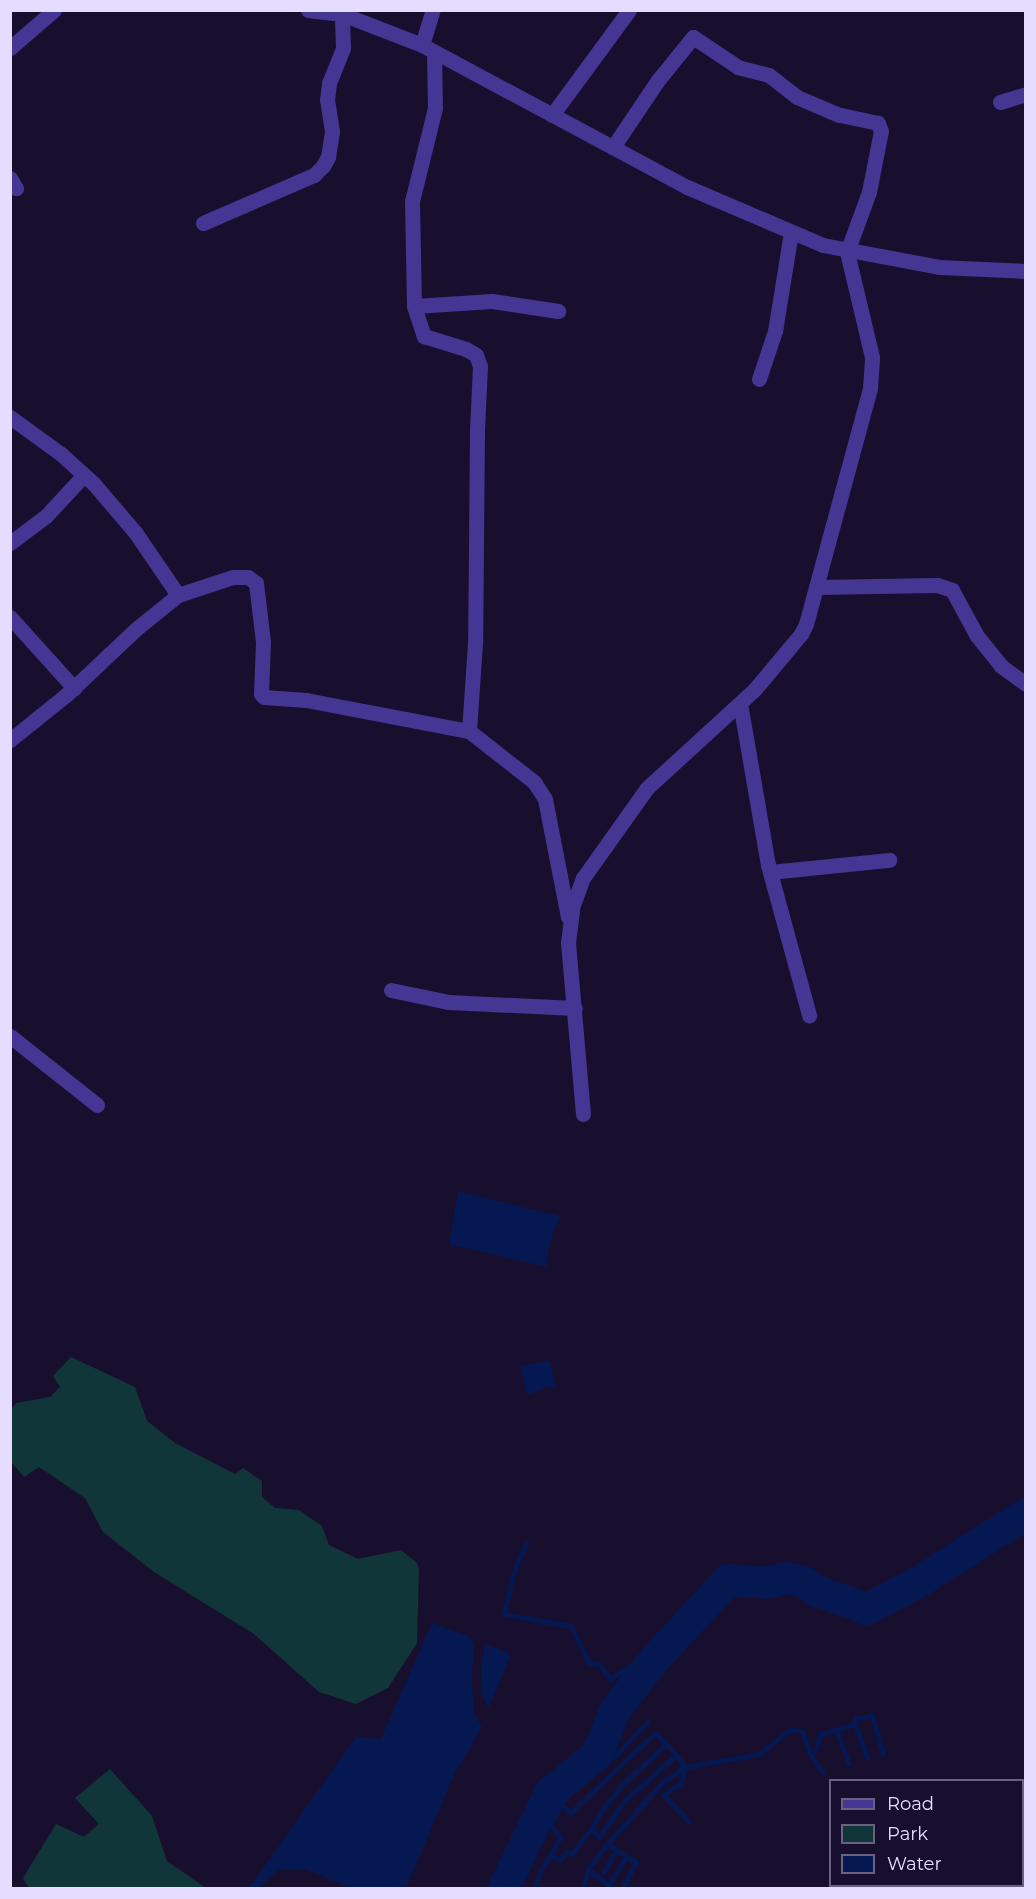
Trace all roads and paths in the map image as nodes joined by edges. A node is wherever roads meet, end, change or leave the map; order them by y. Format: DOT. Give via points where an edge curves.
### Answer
graph roads {
  1 [pos="54,10"];
  2 [pos="308,10"];
  3 [pos="434,10"];
  4 [pos="629,10"];
  5 [pos="342,15"];
  6 [pos="10,48"];
  7 [pos="428,49"];
  8 [pos="1026,94"];
  9 [pos="1000,102"];
  10 [pos="552,115"];
  11 [pos="613,147"];
  12 [pos="203,223"];
  13 [pos="791,232"];
  14 [pos="847,252"];
  15 [pos="1026,271"];
  16 [pos="414,306"];
  17 [pos="558,311"];
  18 [pos="759,379"];
  19 [pos="10,417"];
  20 [pos="84,475"];
  21 [pos="10,543"];
  22 [pos="816,587"];
  23 [pos="178,595"];
  24 [pos="10,617"];
  25 [pos="1026,684"];
  26 [pos="74,688"];
  27 [pos="740,703"];
  28 [pos="469,731"];
  29 [pos="10,740"];
  30 [pos="888,860"];
  31 [pos="770,872"];
  32 [pos="570,922"];
  33 [pos="391,990"];
  34 [pos="575,1008"];
  35 [pos="809,1015"];
  36 [pos="10,1036"];
  37 [pos="97,1105"];
  38 [pos="582,1114"];
  1 -- 6 [label="street"];
  2 -- 5 [label="street"];
  3 -- 7 [label="street"];
  4 -- 10 [label="street"];
  5 -- 7 [label="street"];
  5 -- 12 [label="street" via="343,48 329,82 327,100 332,131 323,166 314,175"];
  7 -- 10 [label="street"];
  7 -- 16 [label="street" via="435,108 412,201"];
  8 -- 9 [label="street"];
  10 -- 11 [label="street"];
  11 -- 13 [label="street" via="687,187"];
  11 -- 14 [label="street" via="658,80 696,38 738,67 769,75 797,97 839,115 881,126 869,192"];
  13 -- 14 [label="street"];
  13 -- 18 [label="street" via="775,331"];
  14 -- 15 [label="street" via="939,267"];
  14 -- 22 [label="street" via="872,357 870,388"];
  16 -- 17 [label="street" via="492,301"];
  16 -- 28 [label="street" via="424,336 466,349 476,356 480,366 475,643"];
  19 -- 20 [label="street"];
  20 -- 21 [label="street" via="46,516"];
  20 -- 23 [label="street" via="135,532"];
  22 -- 25 [label="street" via="937,585 952,590 977,636 1000,666"];
  22 -- 27 [label="street" via="801,634"];
  23 -- 26 [label="street"];
  23 -- 28 [label="street" via="233,577 256,583 264,697 306,700"];
  24 -- 26 [label="street"];
  26 -- 29 [label="street"];
  27 -- 31 [label="street"];
  27 -- 32 [label="street" via="647,788 583,878"];
  28 -- 32 [label="street" via="534,782 545,799"];
  30 -- 31 [label="street"];
  31 -- 35 [label="street"];
  32 -- 34 [label="street"];
  33 -- 34 [label="street" via="448,1002"];
  34 -- 38 [label="street"];
  36 -- 37 [label="street"];
}
